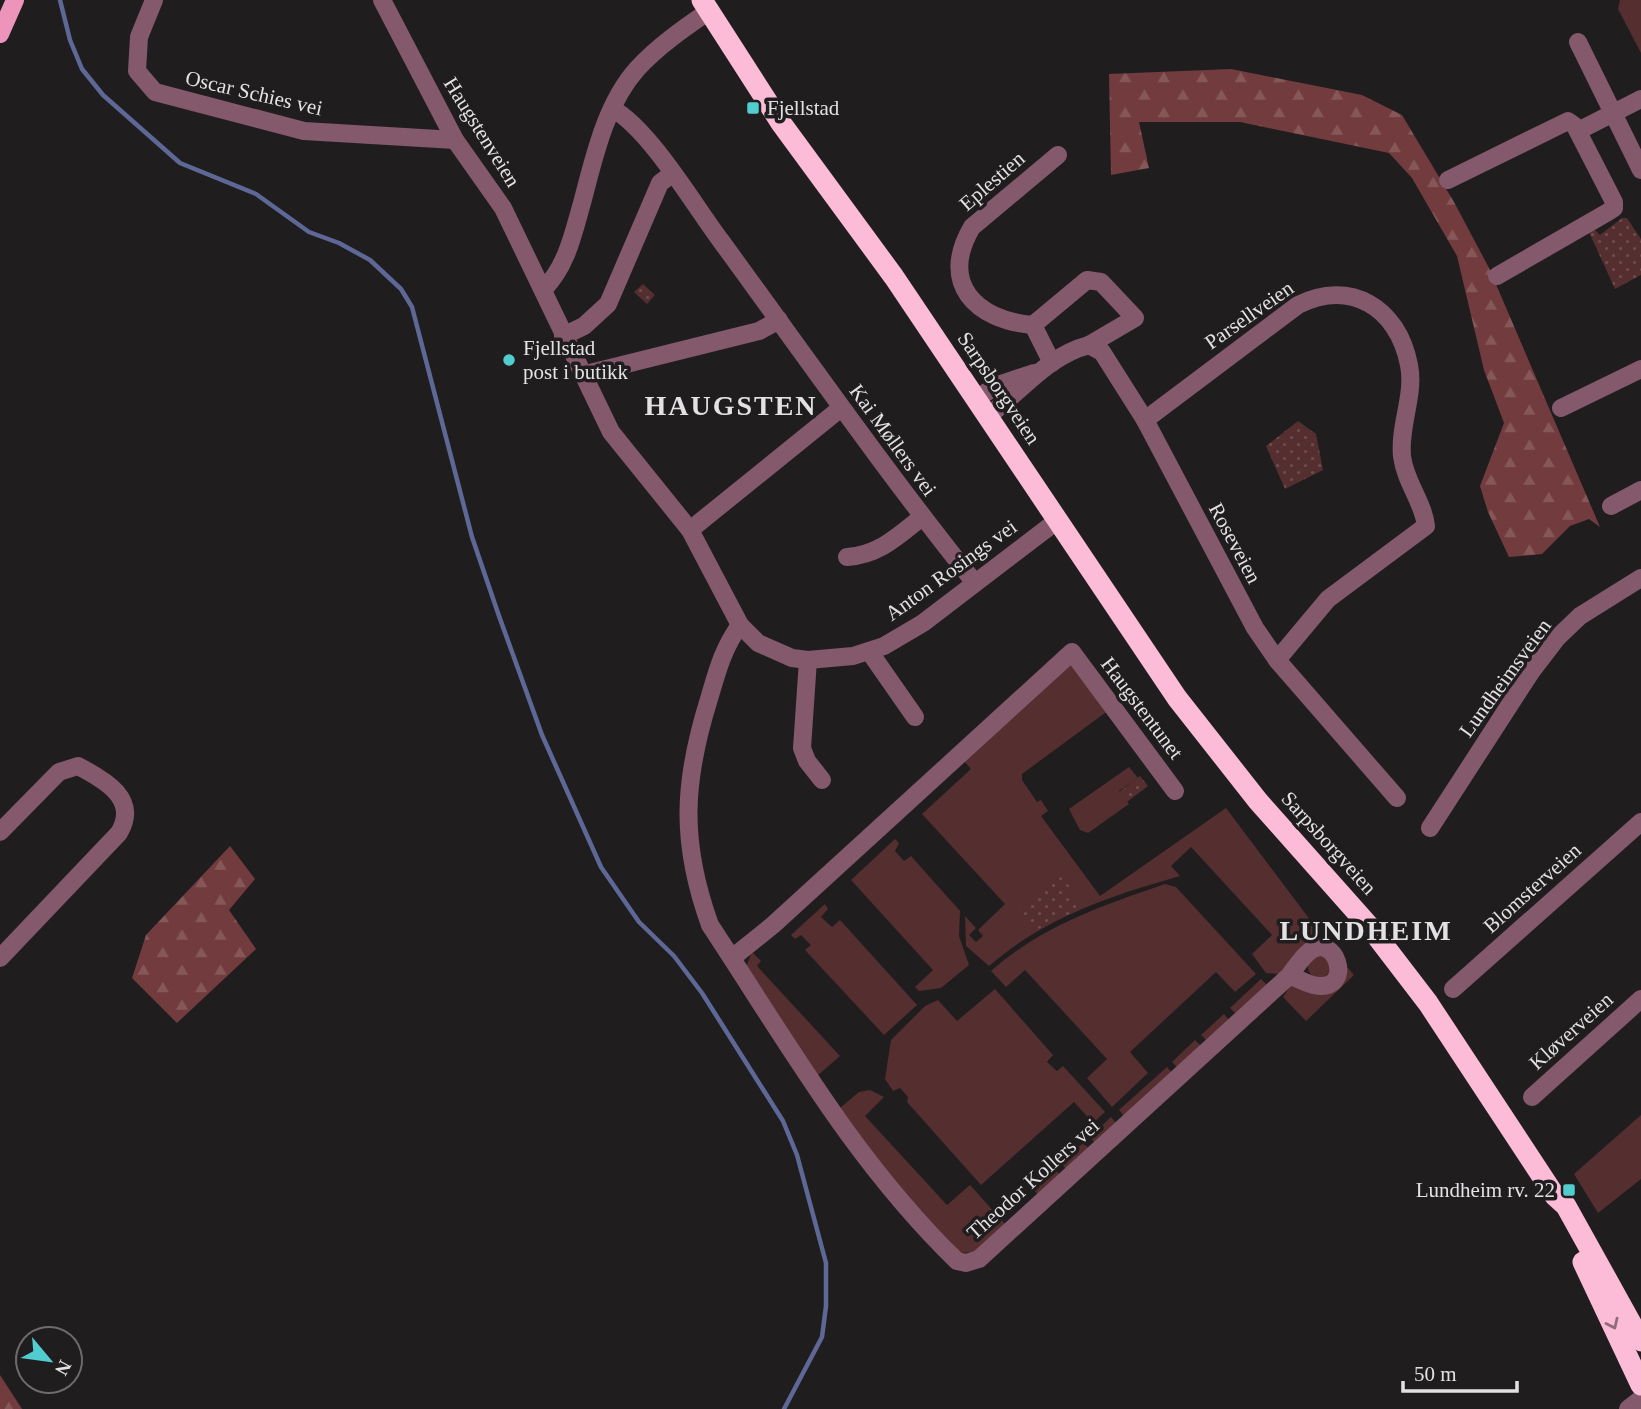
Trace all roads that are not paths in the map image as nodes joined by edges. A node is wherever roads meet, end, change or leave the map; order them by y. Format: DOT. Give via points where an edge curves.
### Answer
graph roads {
  1 [pos="15,0"];
  2 [pos="154,0"];
  3 [pos="382,0"];
  4 [pos="705,6"];
  5 [pos="0,34"];
  6 [pos="1578,42"];
  7 [pos="1641,99"];
  8 [pos="613,110"];
  9 [pos="1613,112"];
  10 [pos="1577,131"];
  11 [pos="455,140"];
  12 [pos="1058,155"];
  13 [pos="1641,170"];
  14 [pos="672,174"];
  15 [pos="1448,180"];
  16 [pos="1497,276"];
  17 [pos="543,290"];
  18 [pos="779,320"];
  19 [pos="1033,325"];
  20 [pos="563,336"];
  21 [pos="1089,345"];
  22 [pos="1045,368"];
  23 [pos="1641,369"];
  24 [pos="582,375"];
  25 [pos="982,407"];
  26 [pos="841,408"];
  27 [pos="1561,408"];
  28 [pos="1145,419"];
  29 [pos="1641,490"];
  30 [pos="1611,506"];
  31 [pos="922,517"];
  32 [pos="1058,520"];
  33 [pos="690,530"];
  34 [pos="847,556"];
  35 [pos="1641,578"];
  36 [pos="975,583"];
  37 [pos="740,625"];
  38 [pos="869,651"];
  39 [pos="808,660"];
  40 [pos="1277,660"];
  41 [pos="915,717"];
  42 [pos="822,780"];
  43 [pos="1175,791"];
  44 [pos="1397,798"];
  45 [pos="1641,822"];
  46 [pos="1430,828"];
  47 [pos="0,832"];
  48 [pos="0,958"];
  49 [pos="732,958"];
  50 [pos="1289,976"];
  51 [pos="1453,989"];
  52 [pos="1641,999"];
  53 [pos="1532,1097"];
  54 [pos="1555,1196"];
  55 [pos="1641,1341"];
  56 [pos="1641,1385"];
  57 [pos="1641,1399"];
  58 [pos="1628,1409"];
  1 -- 5 [label="main road"];
  2 -- 11 [label="street, Oscar Schies vei" via="139,37 136,71 155,92 304,131"];
  3 -- 11 [label="street, Haugstenveien"];
  4 -- 8 [label="street" via="638,68"];
  4 -- 25 [label="highway, Sarpsborgveien"];
  6 -- 9 [label="street"];
  7 -- 9 [label="street"];
  8 -- 14 [label="street, Kai Møllers vei" via="629,118"];
  8 -- 17 [label="street" via="566,256"];
  9 -- 10 [label="street"];
  9 -- 13 [label="street"];
  10 -- 15 [label="street" via="1572,123 1563,123"];
  10 -- 16 [label="street" via="1614,208"];
  11 -- 17 [label="street, Haugstenveien" via="503,208"];
  12 -- 19 [label="street, Eplestien" via="972,227 958,262 964,287 980,309 995,318"];
  14 -- 18 [label="street, Kai Møllers vei"];
  14 -- 20 [label="street" via="660,183 608,304 584,326"];
  17 -- 20 [label="street, Anton Rosings vei"];
  18 -- 24 [label="street" via="759,331"];
  18 -- 26 [label="street, Kai Møllers vei"];
  19 -- 21 [label="street" via="1087,280 1101,282 1135,318"];
  19 -- 22 [label="street"];
  20 -- 24 [label="street, Anton Rosings vei"];
  21 -- 22 [label="street" via="1073,349"];
  21 -- 28 [label="street, Roseveien" via="1102,352"];
  22 -- 25 [label="street" via="998,385"];
  23 -- 27 [label="street"];
  24 -- 33 [label="street, Anton Rosings vei" via="611,432"];
  25 -- 32 [label="highway, Sarpsborgveien"];
  26 -- 31 [label="street, Kai Møllers vei"];
  26 -- 33 [label="street"];
  28 -- 40 [label="street, Roseveien" via="1255,628"];
  28 -- 40 [label="street, Parsellveien" via="1298,305 1320,294 1350,295 1368,302 1397,333 1409,365 1402,456 1426,526 1328,598"];
  29 -- 30 [label="street"];
  31 -- 34 [label="street" via="877,550"];
  31 -- 36 [label="street, Kai Møllers vei"];
  32 -- 36 [label="street, Anton Rosings vei"];
  32 -- 54 [label="highway, Sarpsborgveien" via="1177,698 1428,1003"];
  33 -- 37 [label="street, Anton Rosings vei"];
  35 -- 46 [label="street, Lundheimsveien" via="1580,616 1558,638"];
  36 -- 38 [label="street, Anton Rosings vei" via="905,634"];
  37 -- 39 [label="street, Anton Rosings vei" via="758,643"];
  37 -- 49 [label="street, Theodor Kollers vei" via="723,650 695,745 687,809 690,860 699,896 710,925"];
  38 -- 39 [label="street, Anton Rosings vei" via="834,660"];
  38 -- 41 [label="street"];
  39 -- 42 [label="street" via="802,748"];
  40 -- 44 [label="street, Roseveien"];
  43 -- 49 [label="street, Haugstentunet" via="1072,652"];
  45 -- 51 [label="street, Blomsterveien"];
  47 -- 48 [label="street" via="59,772 78,766 113,786 127,809 119,833"];
  49 -- 50 [label="street, Theodor Kollers vei" via="855,1147 944,1248 957,1261 967,1263 979,1259"];
  52 -- 53 [label="street, Kløverveien"];
  54 -- 55 [label="highway, Sarpsborgveien" via="1566,1206"];
  54 -- 56 [label="highway, Sarpsborgveien, one-way"];
  57 -- 58 [label="street"];
}
